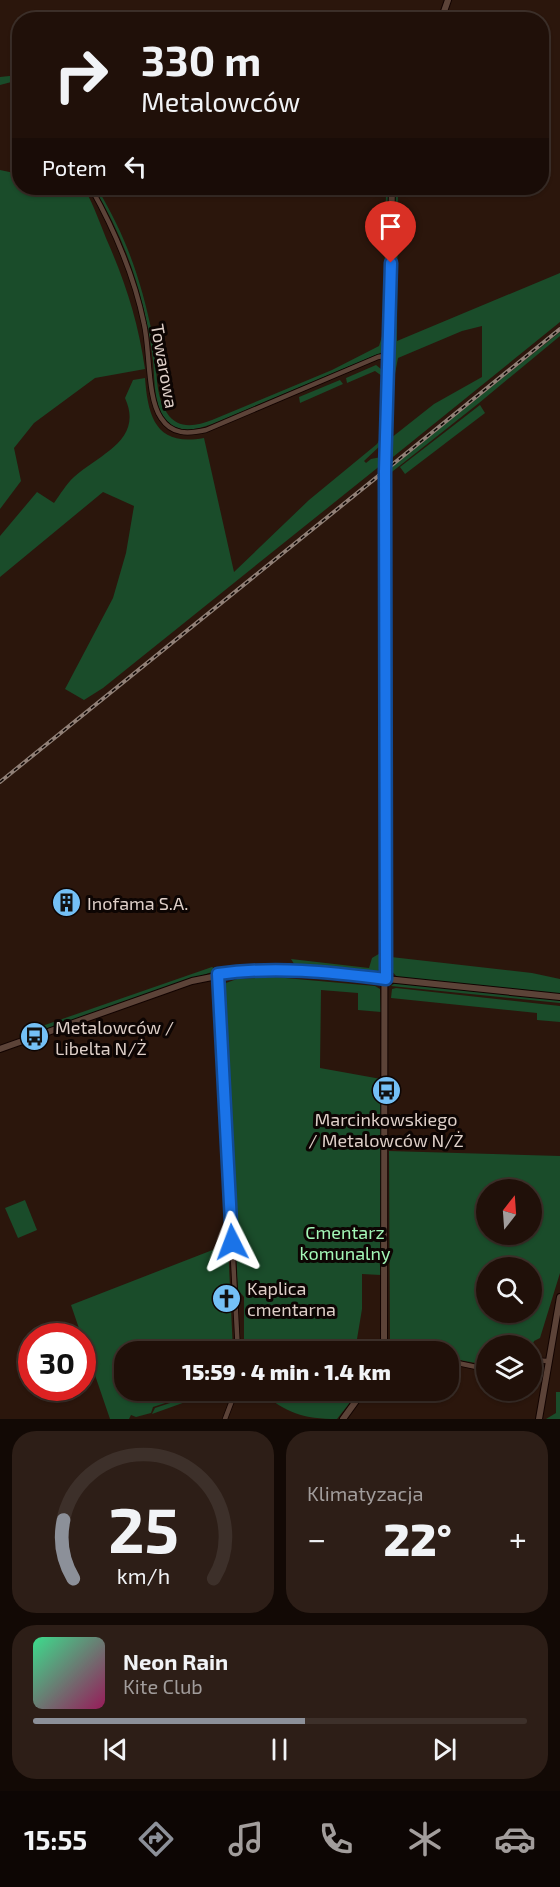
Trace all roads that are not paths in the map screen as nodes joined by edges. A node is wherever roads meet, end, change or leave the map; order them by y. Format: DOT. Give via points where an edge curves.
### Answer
graph roads {
  1 [pos="95,195"];
  2 [pos="392,195"];
  3 [pos="389,355"];
  4 [pos="218,974"];
  5 [pos="386,979"];
  6 [pos="560,997"];
  7 [pos="0,1049"];
  8 [pos="560,1296"];
  9 [pos="237,1341"];
  10 [pos="386,1341"];
  11 [pos="542,1361"];
  12 [pos="547,1361"];
  13 [pos="459,1363"];
  14 [pos="476,1366"];
  15 [pos="232,1401"];
  16 [pos="356,1401"];
  17 [pos="225,1419"];
  18 [pos="343,1419"];
  19 [pos="539,1419"];
  1 -- 3 [label="street, Towarowa" via="116,236 135,290 146,334 156,410 175,431 206,430"];
  2 -- 3 [label="street"];
  3 -- 5 [label="street" via="385,471"];
  4 -- 5 [label="street" via="279,969"];
  4 -- 7 [label="street"];
  4 -- 9 [label="street"];
  5 -- 6 [label="street"];
  5 -- 10 [label="street"];
  8 -- 12 [label="street"];
  11 -- 12 [label="street"];
  12 -- 19 [label="street"];
  13 -- 14 [label="street"];
  15 -- 17 [label="street"];
  16 -- 18 [label="street"];
}
